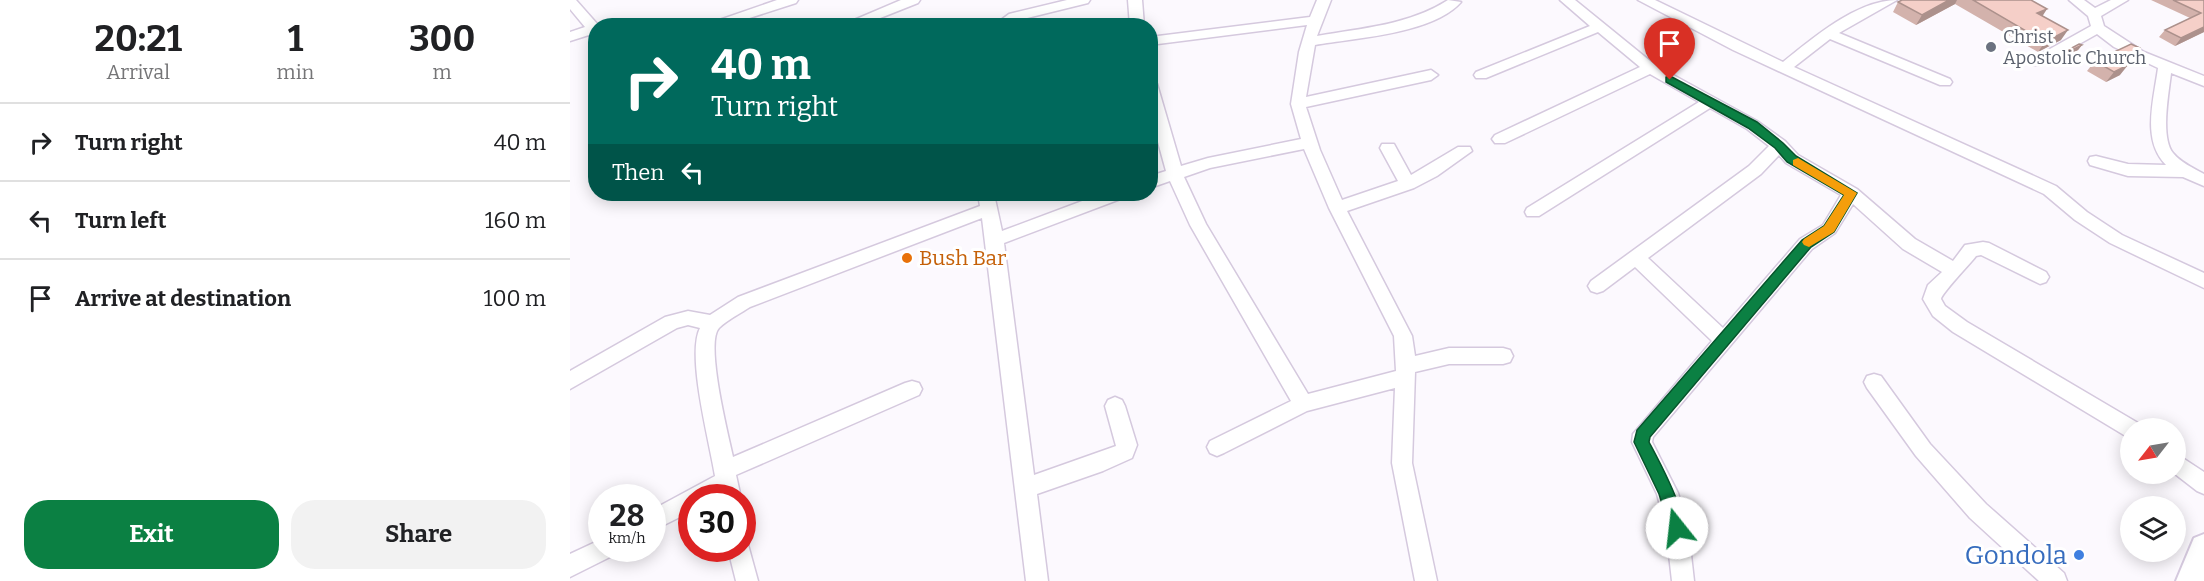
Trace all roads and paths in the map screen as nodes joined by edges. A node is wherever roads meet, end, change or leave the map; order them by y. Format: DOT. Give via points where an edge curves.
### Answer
graph roads {
  1 [pos="791,0"];
  2 [pos="912,0"];
  3 [pos="1083,0"];
  4 [pos="1135,0"];
  5 [pos="1324,0"];
  6 [pos="1567,0"];
  7 [pos="1645,0"];
  8 [pos="1890,0"];
  9 [pos="2076,0"];
  10 [pos="2121,0"];
  11 [pos="570,1"];
  12 [pos="1454,2"];
  13 [pos="735,18"];
  14 [pos="867,18"];
  15 [pos="1012,18"];
  16 [pos="1136,18"];
  17 [pos="1315,20"];
  18 [pos="2096,21"];
  19 [pos="588,23"];
  20 [pos="1599,27"];
  21 [pos="588,32"];
  22 [pos="1828,33"];
  23 [pos="570,37"];
  24 [pos="1158,40"];
  25 [pos="1309,42"];
  26 [pos="2037,62"];
  27 [pos="2165,65"];
  28 [pos="1650,68"];
  29 [pos="1784,68"];
  30 [pos="1431,75"];
  31 [pos="1481,75"];
  32 [pos="2204,81"];
  33 [pos="1945,82"];
  34 [pos="1709,102"];
  35 [pos="1298,104"];
  36 [pos="1158,113"];
  37 [pos="1500,139"];
  38 [pos="1310,142"];
  39 [pos="1779,145"];
  40 [pos="1388,148"];
  41 [pos="1464,151"];
  42 [pos="2096,161"];
  43 [pos="2183,171"];
  44 [pos="1175,174"];
  45 [pos="1158,179"];
  46 [pos="2204,180"];
  47 [pos="1408,184"];
  48 [pos="1851,193"];
  49 [pos="987,201"];
  50 [pos="1098,201"];
  51 [pos="1337,208"];
  52 [pos="1533,212"];
  53 [pos="995,240"];
  54 [pos="1637,258"];
  55 [pos="1955,271"];
  56 [pos="2040,277"];
  57 [pos="2204,281"];
  58 [pos="1597,286"];
  59 [pos="712,323"];
  60 [pos="1724,340"];
  61 [pos="1503,356"];
  62 [pos="1406,371"];
  63 [pos="570,381"];
  64 [pos="1874,382"];
  65 [pos="912,389"];
  66 [pos="1304,404"];
  67 [pos="1115,406"];
  68 [pos="2120,422"];
  69 [pos="1217,447"];
  70 [pos="2186,470"];
  71 [pos="728,483"];
  72 [pos="2204,484"];
  73 [pos="1025,488"];
  74 [pos="2204,547"];
  75 [pos="588,556"];
  76 [pos="742,562"];
  77 [pos="570,566"];
  78 [pos="747,581"];
  79 [pos="1036,581"];
  80 [pos="1426,581"];
  81 [pos="1683,581"];
  82 [pos="2056,581"];
  83 [pos="2190,581"];
  1 -- 13 [label="street"];
  2 -- 14 [label="street"];
  3 -- 15 [label="street"];
  4 -- 16 [label="street"];
  5 -- 17 [label="street"];
  6 -- 20 [label="street"];
  7 -- 29 [label="street"];
  8 -- 22 [label="street"];
  9 -- 18 [label="street"];
  10 -- 18 [label="street"];
  11 -- 19 [label="street"];
  12 -- 25 [label="street" via="1410,24"];
  17 -- 24 [label="street"];
  17 -- 25 [label="street"];
  18 -- 26 [label="street"];
  18 -- 27 [label="street" via="2139,55"];
  20 -- 28 [label="street"];
  20 -- 31 [label="street"];
  21 -- 23 [label="street"];
  22 -- 29 [label="street"];
  22 -- 33 [label="street"];
  25 -- 35 [label="street"];
  27 -- 32 [label="street"];
  27 -- 43 [label="street" via="2159,131 2163,153"];
  28 -- 34 [label="street"];
  28 -- 37 [label="street"];
  29 -- 57 [label="street" via="2050,190 2116,239"];
  30 -- 35 [label="street"];
  34 -- 39 [label="street"];
  34 -- 52 [label="street"];
  35 -- 38 [label="street"];
  36 -- 44 [label="street"];
  38 -- 44 [label="street" via="1208,163"];
  38 -- 51 [label="street"];
  39 -- 48 [label="street" via="1792,159"];
  39 -- 54 [label="street" via="1755,170"];
  40 -- 47 [label="street"];
  41 -- 47 [label="street"];
  42 -- 43 [label="street" via="2128,170"];
  43 -- 46 [label="street"];
  44 -- 45 [label="street"];
  44 -- 66 [label="street" via="1198,225"];
  47 -- 51 [label="street"];
  48 -- 55 [label="street" via="1909,244"];
  48 -- 60 [label="street" via="1829,229 1806,244"];
  49 -- 53 [label="street"];
  49 -- 59 [label="street" via="744,302"];
  50 -- 53 [label="street"];
  51 -- 62 [label="street" via="1403,336"];
  53 -- 73 [label="street"];
  54 -- 58 [label="street"];
  54 -- 60 [label="street"];
  55 -- 56 [label="street" via="1971,250 1983,248"];
  55 -- 68 [label="street" via="1934,290 1932,299 1939,310 1960,327"];
  59 -- 63 [label="street" via="688,318 672,322"];
  59 -- 71 [label="street" via="705,337 705,363"];
  60 -- 81 [label="street" via="1643,434 1642,442 1667,494 1677,528"];
  61 -- 62 [label="street" via="1449,356"];
  62 -- 66 [label="street"];
  62 -- 80 [label="street" via="1402,464"];
  64 -- 82 [label="street" via="1923,450 1978,512"];
  65 -- 71 [label="street"];
  66 -- 69 [label="street"];
  67 -- 73 [label="street" via="1127,445 1125,452"];
  70 -- 72 [label="street"];
  73 -- 79 [label="street"];
  74 -- 83 [label="main road"];
  75 -- 77 [label="street"];
  76 -- 78 [label="street"];
}
